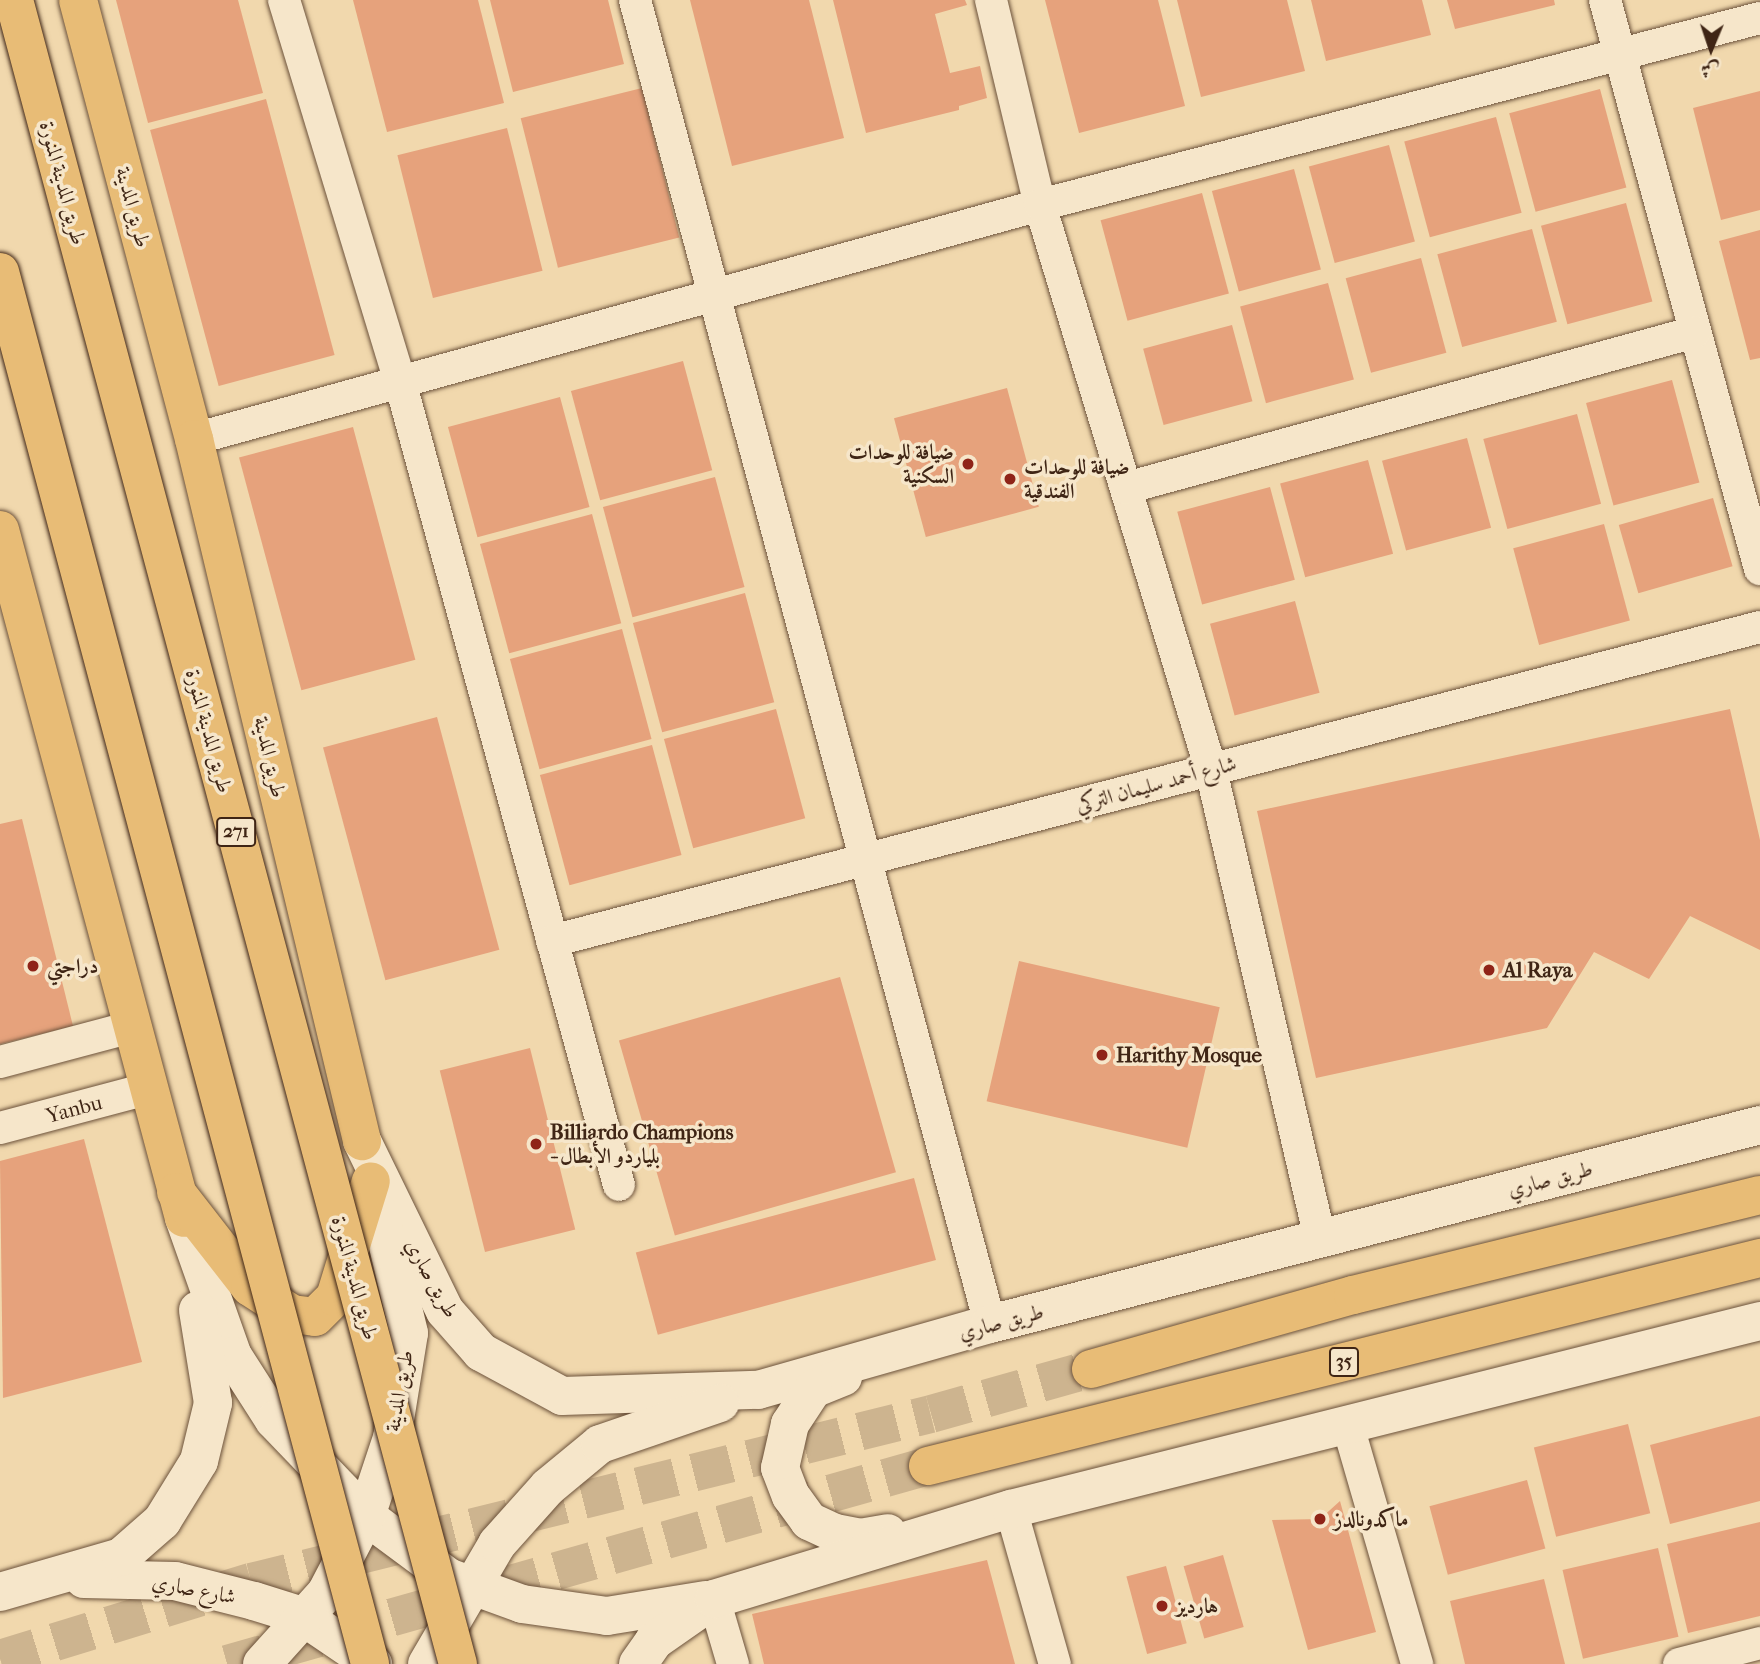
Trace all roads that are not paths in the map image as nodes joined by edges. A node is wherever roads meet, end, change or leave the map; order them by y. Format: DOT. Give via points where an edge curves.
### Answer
graph roads {
  1 [pos="14,0"];
  2 [pos="78,0"];
  3 [pos="284,0"];
  4 [pos="635,0"];
  5 [pos="991,0"];
  6 [pos="1605,0"];
  7 [pos="1760,18"];
  8 [pos="1619,55"];
  9 [pos="1040,205"];
  10 [pos="0,272"];
  11 [pos="713,296"];
  12 [pos="1695,332"];
  13 [pos="401,385"];
  14 [pos="194,439"];
  15 [pos="1126,488"];
  16 [pos="0,530"];
  17 [pos="1760,569"];
  18 [pos="1760,627"];
  19 [pos="1211,770"];
  20 [pos="866,860"];
  21 [pos="552,941"];
  22 [pos="132,1027"];
  23 [pos="0,1062"];
  24 [pos="147,1089"];
  25 [pos="1760,1125"];
  26 [pos="0,1128"];
  27 [pos="362,1141"];
  28 [pos="372,1181"];
  29 [pos="619,1185"];
  30 [pos="1760,1195"];
  31 [pos="180,1205"];
  32 [pos="1320,1239"];
  33 [pos="1760,1258"];
  34 [pos="1760,1321"];
  35 [pos="990,1324"];
  36 [pos="939,1339"];
  37 [pos="1091,1369"];
  38 [pos="758,1391"];
  39 [pos="1348,1426"];
  40 [pos="928,1466"];
  41 [pos="1011,1510"];
  42 [pos="366,1516"];
  43 [pos="474,1587"];
  44 [pos="0,1595"];
  45 [pos="714,1599"];
  46 [pos="302,1616"];
  47 [pos="1760,1643"];
  48 [pos="262,1664"];
  49 [pos="371,1664"];
  50 [pos="427,1664"];
  51 [pos="458,1664"];
  52 [pos="638,1664"];
  53 [pos="733,1664"];
  54 [pos="1055,1664"];
  55 [pos="1417,1664"];
  56 [pos="1679,1664"];
  1 -- 51 [label="main road, طريق المدينة المنورة / 271, bridge"];
  2 -- 14 [label="main road, طريق المدينة"];
  3 -- 13 [label="street"];
  4 -- 11 [label="street"];
  5 -- 9 [label="street"];
  6 -- 8 [label="street"];
  7 -- 8 [label="street"];
  8 -- 9 [label="street"];
  8 -- 12 [label="street"];
  9 -- 11 [label="street"];
  9 -- 15 [label="street"];
  10 -- 49 [label="main road, bridge"];
  11 -- 13 [label="street"];
  11 -- 20 [label="street"];
  12 -- 15 [label="street"];
  12 -- 17 [label="street"];
  13 -- 14 [label="street"];
  13 -- 21 [label="street"];
  14 -- 27 [label="main road, طريق المدينة"];
  15 -- 19 [label="street"];
  16 -- 22 [label="main road"];
  18 -- 19 [label="street, شارع أحمد سليمان التركي"];
  19 -- 20 [label="street, شارع أحمد سليمان التركي"];
  19 -- 32 [label="street"];
  20 -- 21 [label="street, شارع أحمد سليمان التركي"];
  20 -- 35 [label="street"];
  21 -- 29 [label="street"];
  22 -- 23 [label="street"];
  22 -- 24 [label="main road"];
  24 -- 26 [label="street, Yanbu"];
  24 -- 31 [label="main road"];
  25 -- 32 [label="main road, طريق صاري"];
  27 -- 28 [label="main road, طريق المدينة"];
  27 -- 38 [label="main road, طريق صاري" via="445,1311 481,1352 562,1396"];
  28 -- 31 [label="main road" via="335,1297 315,1317 292,1314 250,1287"];
  28 -- 42 [label="main road, طريق المدينة" via="409,1333 392,1438"];
  30 -- 37 [label="main road" via="1353,1295"];
  31 -- 42 [label="main road" via="233,1356 274,1420"];
  31 -- 44 [label="main road" via="213,1403 199,1461 162,1521 121,1558"];
  32 -- 35 [label="main road, طريق صاري"];
  33 -- 40 [label="main road, 35"];
  34 -- 39 [label="main road"];
  35 -- 36 [label="main road, طريق صاري"];
  36 -- 38 [label="main road, طريق صاري"];
  36 -- 41 [label="main road" via="813,1389 790,1424 780,1468 791,1496 809,1521 860,1538"];
  38 -- 43 [label="main road" via="600,1444 548,1487 496,1544"];
  39 -- 41 [label="main road"];
  39 -- 55 [label="street"];
  41 -- 45 [label="main road"];
  41 -- 54 [label="street"];
  42 -- 43 [label="main road" via="448,1577"];
  42 -- 46 [label="main road, طريق المدينة" via="326,1593"];
  43 -- 45 [label="main road" via="522,1604 607,1616"];
  43 -- 50 [label="main road"];
  44 -- 46 [label="main road, شارع صاري" via="93,1577 175,1581"];
  45 -- 52 [label="main road" via="654,1641"];
  45 -- 53 [label="street"];
  46 -- 48 [label="main road, طريق المدينة"];
  46 -- 49 [label="main road, شارع صاري"];
  47 -- 56 [label="street"];
}
